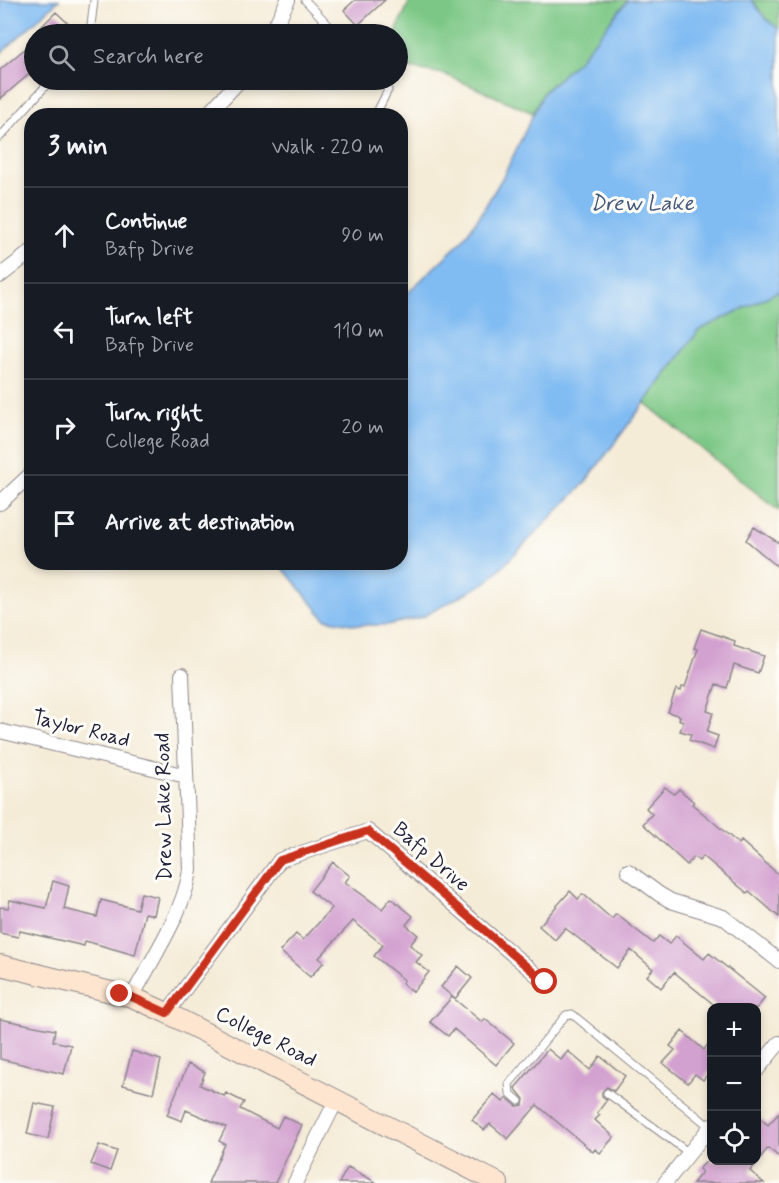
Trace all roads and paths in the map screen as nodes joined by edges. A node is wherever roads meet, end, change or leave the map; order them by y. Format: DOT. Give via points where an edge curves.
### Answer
graph roads {
  1 [pos="94,0"];
  2 [pos="288,0"];
  3 [pos="305,0"];
  4 [pos="91,24"];
  5 [pos="276,24"];
  6 [pos="328,24"];
  7 [pos="42,90"];
  8 [pos="231,90"];
  9 [pos="388,90"];
  10 [pos="26,108"];
  11 [pos="214,108"];
  12 [pos="379,108"];
  13 [pos="24,110"];
  14 [pos="0,137"];
  15 [pos="24,257"];
  16 [pos="0,276"];
  17 [pos="24,480"];
  18 [pos="0,503"];
  19 [pos="182,675"];
  20 [pos="0,731"];
  21 [pos="186,776"];
  22 [pos="627,871"];
  23 [pos="779,961"];
  24 [pos="0,965"];
  25 [pos="545,982"];
  26 [pos="132,997"];
  27 [pos="167,1013"];
  28 [pos="779,1043"];
  29 [pos="761,1065"];
  30 [pos="607,1093"];
  31 [pos="337,1099"];
  32 [pos="519,1101"];
  33 [pos="707,1123"];
  34 [pos="707,1131"];
  35 [pos="689,1153"];
  36 [pos="493,1182"];
  37 [pos="295,1183"];
  38 [pos="665,1183"];
  1 -- 4 [label="lane"];
  2 -- 5 [label="street"];
  3 -- 6 [label="lane"];
  7 -- 10 [label="lane"];
  8 -- 11 [label="street"];
  9 -- 12 [label="lane"];
  13 -- 14 [label="lane"];
  15 -- 16 [label="street"];
  17 -- 18 [label="street"];
  19 -- 21 [label="street, Drew Lake Road"];
  20 -- 21 [label="street, Taylor Road"];
  21 -- 26 [label="street, Drew Lake Road" via="189,879 182,902"];
  22 -- 23 [label="street" via="671,901 723,917"];
  24 -- 26 [label="street, College Road"];
  25 -- 27 [label="street, Bafp Drive" via="368,831 280,860"];
  26 -- 27 [label="street, College Road"];
  27 -- 31 [label="street, College Road"];
  28 -- 29 [label="street"];
  30 -- 35 [label="lane"];
  31 -- 36 [label="street, College Road"];
  31 -- 37 [label="street"];
  32 -- 33 [label="lane" via="510,1093 508,1084 566,1015 572,1014"];
  34 -- 35 [label="street"];
  35 -- 38 [label="street"];
}
